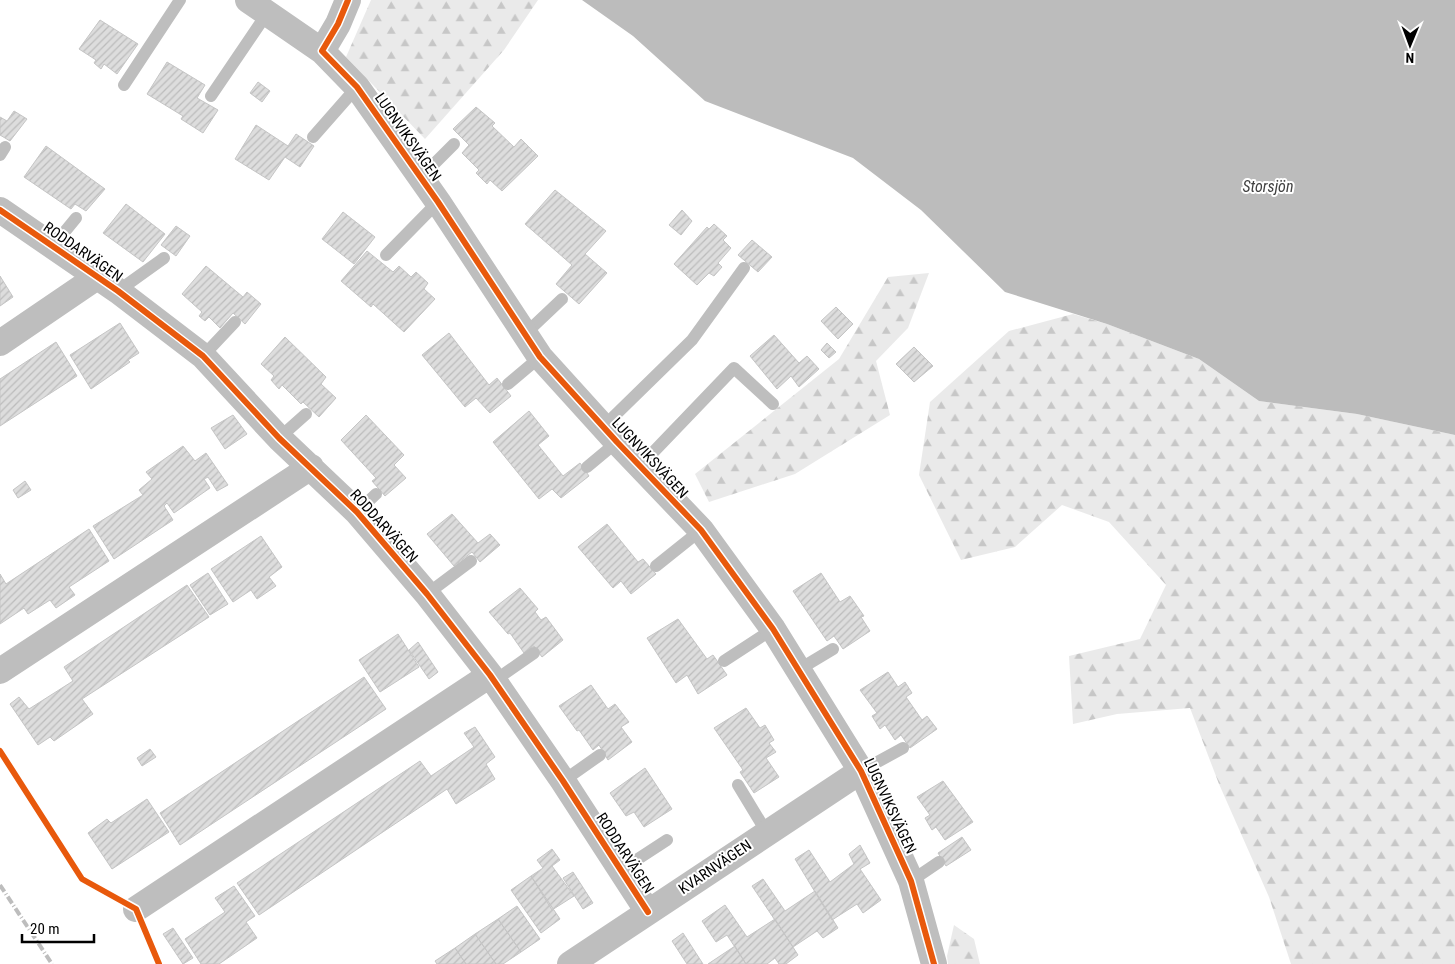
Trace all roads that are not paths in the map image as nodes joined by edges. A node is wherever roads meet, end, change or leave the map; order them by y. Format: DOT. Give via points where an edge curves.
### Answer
graph roads {
  1 [pos="180,0"];
  2 [pos="348,0"];
  3 [pos="258,6"];
  4 [pos="322,52"];
  5 [pos="124,85"];
  6 [pos="357,87"];
  7 [pos="211,96"];
  8 [pos="313,137"];
  9 [pos="454,144"];
  10 [pos="420,177"];
  11 [pos="438,202"];
  12 [pos="0,210"];
  13 [pos="76,218"];
  14 [pos="53,246"];
  15 [pos="386,255"];
  16 [pos="164,258"];
  17 [pos="744,268"];
  18 [pos="97,277"];
  19 [pos="118,291"];
  20 [pos="562,299"];
  21 [pos="235,322"];
  22 [pos="525,334"];
  23 [pos="0,343"];
  24 [pos="203,356"];
  25 [pos="540,357"];
  26 [pos="508,384"];
  27 [pos="773,404"];
  28 [pos="306,414"];
  29 [pos="610,434"];
  30 [pos="279,438"];
  31 [pos="640,466"];
  32 [pos="310,467"];
  33 [pos="587,467"];
  34 [pos="376,494"];
  35 [pos="357,512"];
  36 [pos="701,530"];
  37 [pos="471,561"];
  38 [pos="656,566"];
  39 [pos="427,594"];
  40 [pos="773,629"];
  41 [pos="833,649"];
  42 [pos="534,653"];
  43 [pos="724,661"];
  44 [pos="798,670"];
  45 [pos="0,671"];
  46 [pos="492,678"];
  47 [pos="903,748"];
  48 [pos="600,755"];
  49 [pos="861,771"];
  50 [pos="564,781"];
  51 [pos="738,785"];
  52 [pos="767,833"];
  53 [pos="667,840"];
  54 [pos="939,862"];
  55 [pos="621,870"];
  56 [pos="911,881"];
  57 [pos="136,909"];
  58 [pos="648,912"];
  59 [pos="570,964"];
  60 [pos="934,964"];
  1 -- 5 [label="lane"];
  2 -- 4 [label="street"];
  3 -- 4 [label="street, LUGNVIKSVÄGEN"];
  3 -- 7 [label="lane"];
  4 -- 6 [label="street, LUGNVIKSVÄGEN"];
  6 -- 8 [label="lane"];
  6 -- 10 [label="street, LUGNVIKSVÄGEN"];
  9 -- 10 [label="lane"];
  10 -- 11 [label="street, LUGNVIKSVÄGEN"];
  11 -- 15 [label="lane"];
  11 -- 22 [label="street, LUGNVIKSVÄGEN"];
  12 -- 14 [label="street, RODDARVÄGEN"];
  13 -- 14 [label="lane"];
  14 -- 18 [label="street, RODDARVÄGEN"];
  16 -- 19 [label="lane"];
  17 -- 29 [label="lane" via="692,340"];
  18 -- 19 [label="street, RODDARVÄGEN"];
  18 -- 23 [label="street, RODDARVÄGEN"];
  19 -- 24 [label="street, RODDARVÄGEN"];
  20 -- 22 [label="lane"];
  21 -- 24 [label="lane"];
  22 -- 25 [label="street, LUGNVIKSVÄGEN"];
  24 -- 30 [label="street, RODDARVÄGEN"];
  25 -- 26 [label="lane"];
  25 -- 29 [label="street, LUGNVIKSVÄGEN"];
  27 -- 31 [label="lane" via="734,368"];
  28 -- 30 [label="lane"];
  29 -- 31 [label="street, LUGNVIKSVÄGEN"];
  29 -- 33 [label="lane"];
  30 -- 32 [label="street, RODDARVÄGEN"];
  31 -- 36 [label="street, LUGNVIKSVÄGEN"];
  32 -- 35 [label="street, RODDARVÄGEN"];
  32 -- 45 [label="street"];
  34 -- 35 [label="lane"];
  35 -- 39 [label="street, RODDARVÄGEN"];
  36 -- 38 [label="lane"];
  36 -- 40 [label="street, LUGNVIKSVÄGEN"];
  37 -- 39 [label="lane"];
  39 -- 46 [label="street, RODDARVÄGEN"];
  40 -- 43 [label="lane"];
  40 -- 44 [label="street, LUGNVIKSVÄGEN"];
  41 -- 44 [label="lane"];
  42 -- 46 [label="lane"];
  44 -- 49 [label="street, LUGNVIKSVÄGEN"];
  46 -- 50 [label="street, RODDARVÄGEN"];
  46 -- 57 [label="street"];
  47 -- 49 [label="lane"];
  48 -- 50 [label="lane"];
  49 -- 52 [label="street, KVARNVÄGEN"];
  49 -- 56 [label="street, LUGNVIKSVÄGEN"];
  50 -- 55 [label="street, RODDARVÄGEN"];
  51 -- 52 [label="lane"];
  52 -- 58 [label="street, KVARNVÄGEN"];
  53 -- 55 [label="lane"];
  54 -- 56 [label="lane"];
  55 -- 58 [label="street, RODDARVÄGEN"];
  56 -- 60 [label="street, LUGNVIKSVÄGEN"];
  58 -- 59 [label="street, KVARNVÄGEN"];
}
